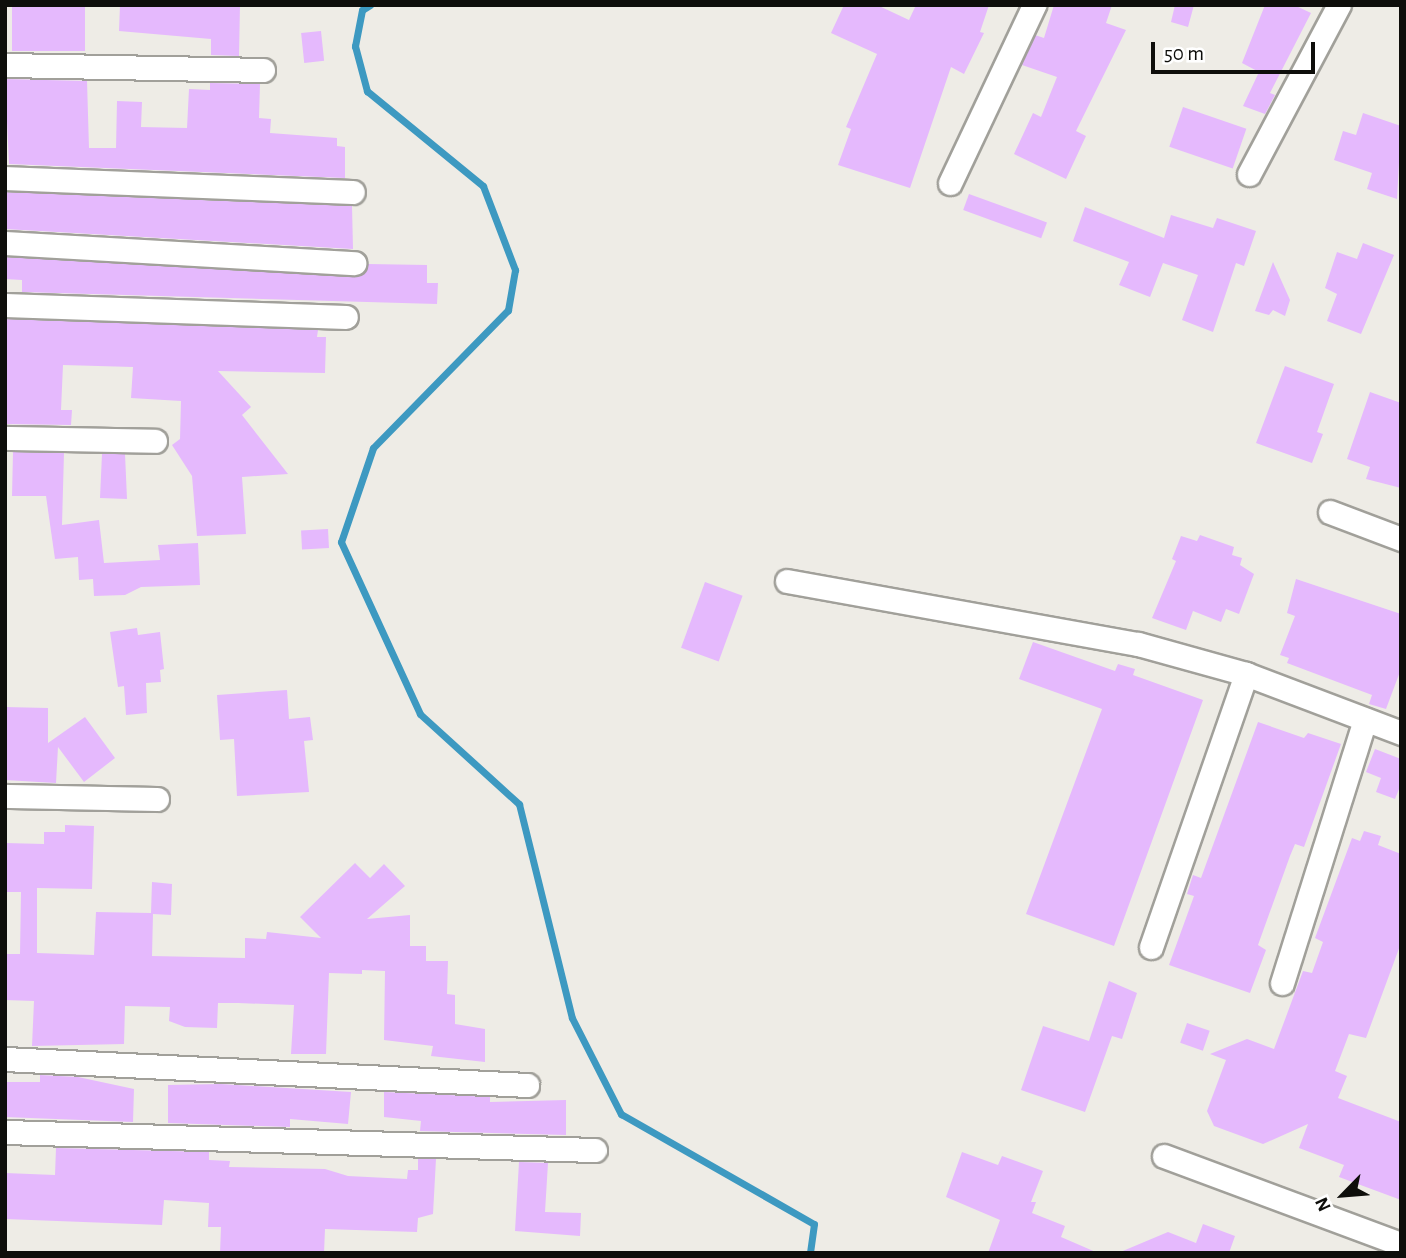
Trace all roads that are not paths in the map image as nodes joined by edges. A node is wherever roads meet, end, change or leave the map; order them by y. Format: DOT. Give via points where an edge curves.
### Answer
graph roads {
  1 [pos="1034,5"];
  2 [pos="1339,5"];
  3 [pos="5,65"];
  4 [pos="263,70"];
  5 [pos="1248,174"];
  6 [pos="5,178"];
  7 [pos="950,183"];
  8 [pos="353,192"];
  9 [pos="5,243"];
  10 [pos="354,263"];
  11 [pos="5,305"];
  12 [pos="346,317"];
  13 [pos="5,438"];
  14 [pos="155,441"];
  15 [pos="1330,512"];
  16 [pos="1401,539"];
  17 [pos="787,581"];
  18 [pos="1246,674"];
  19 [pos="1365,720"];
  20 [pos="1401,733"];
  21 [pos="5,796"];
  22 [pos="157,799"];
  23 [pos="1151,947"];
  24 [pos="1282,983"];
  25 [pos="5,1059"];
  26 [pos="527,1085"];
  27 [pos="5,1132"];
  28 [pos="595,1150"];
  29 [pos="1164,1156"];
  30 [pos="1401,1244"];
  1 -- 7 [label="street"];
  2 -- 5 [label="street"];
  3 -- 4 [label="street"];
  6 -- 8 [label="street"];
  9 -- 10 [label="street"];
  11 -- 12 [label="street"];
  13 -- 14 [label="street"];
  15 -- 16 [label="street"];
  17 -- 18 [label="street" via="1068,628"];
  18 -- 19 [label="street"];
  18 -- 23 [label="street"];
  19 -- 20 [label="street"];
  19 -- 24 [label="street"];
  21 -- 22 [label="street"];
  25 -- 26 [label="street"];
  27 -- 28 [label="street"];
  29 -- 30 [label="street"];
}
